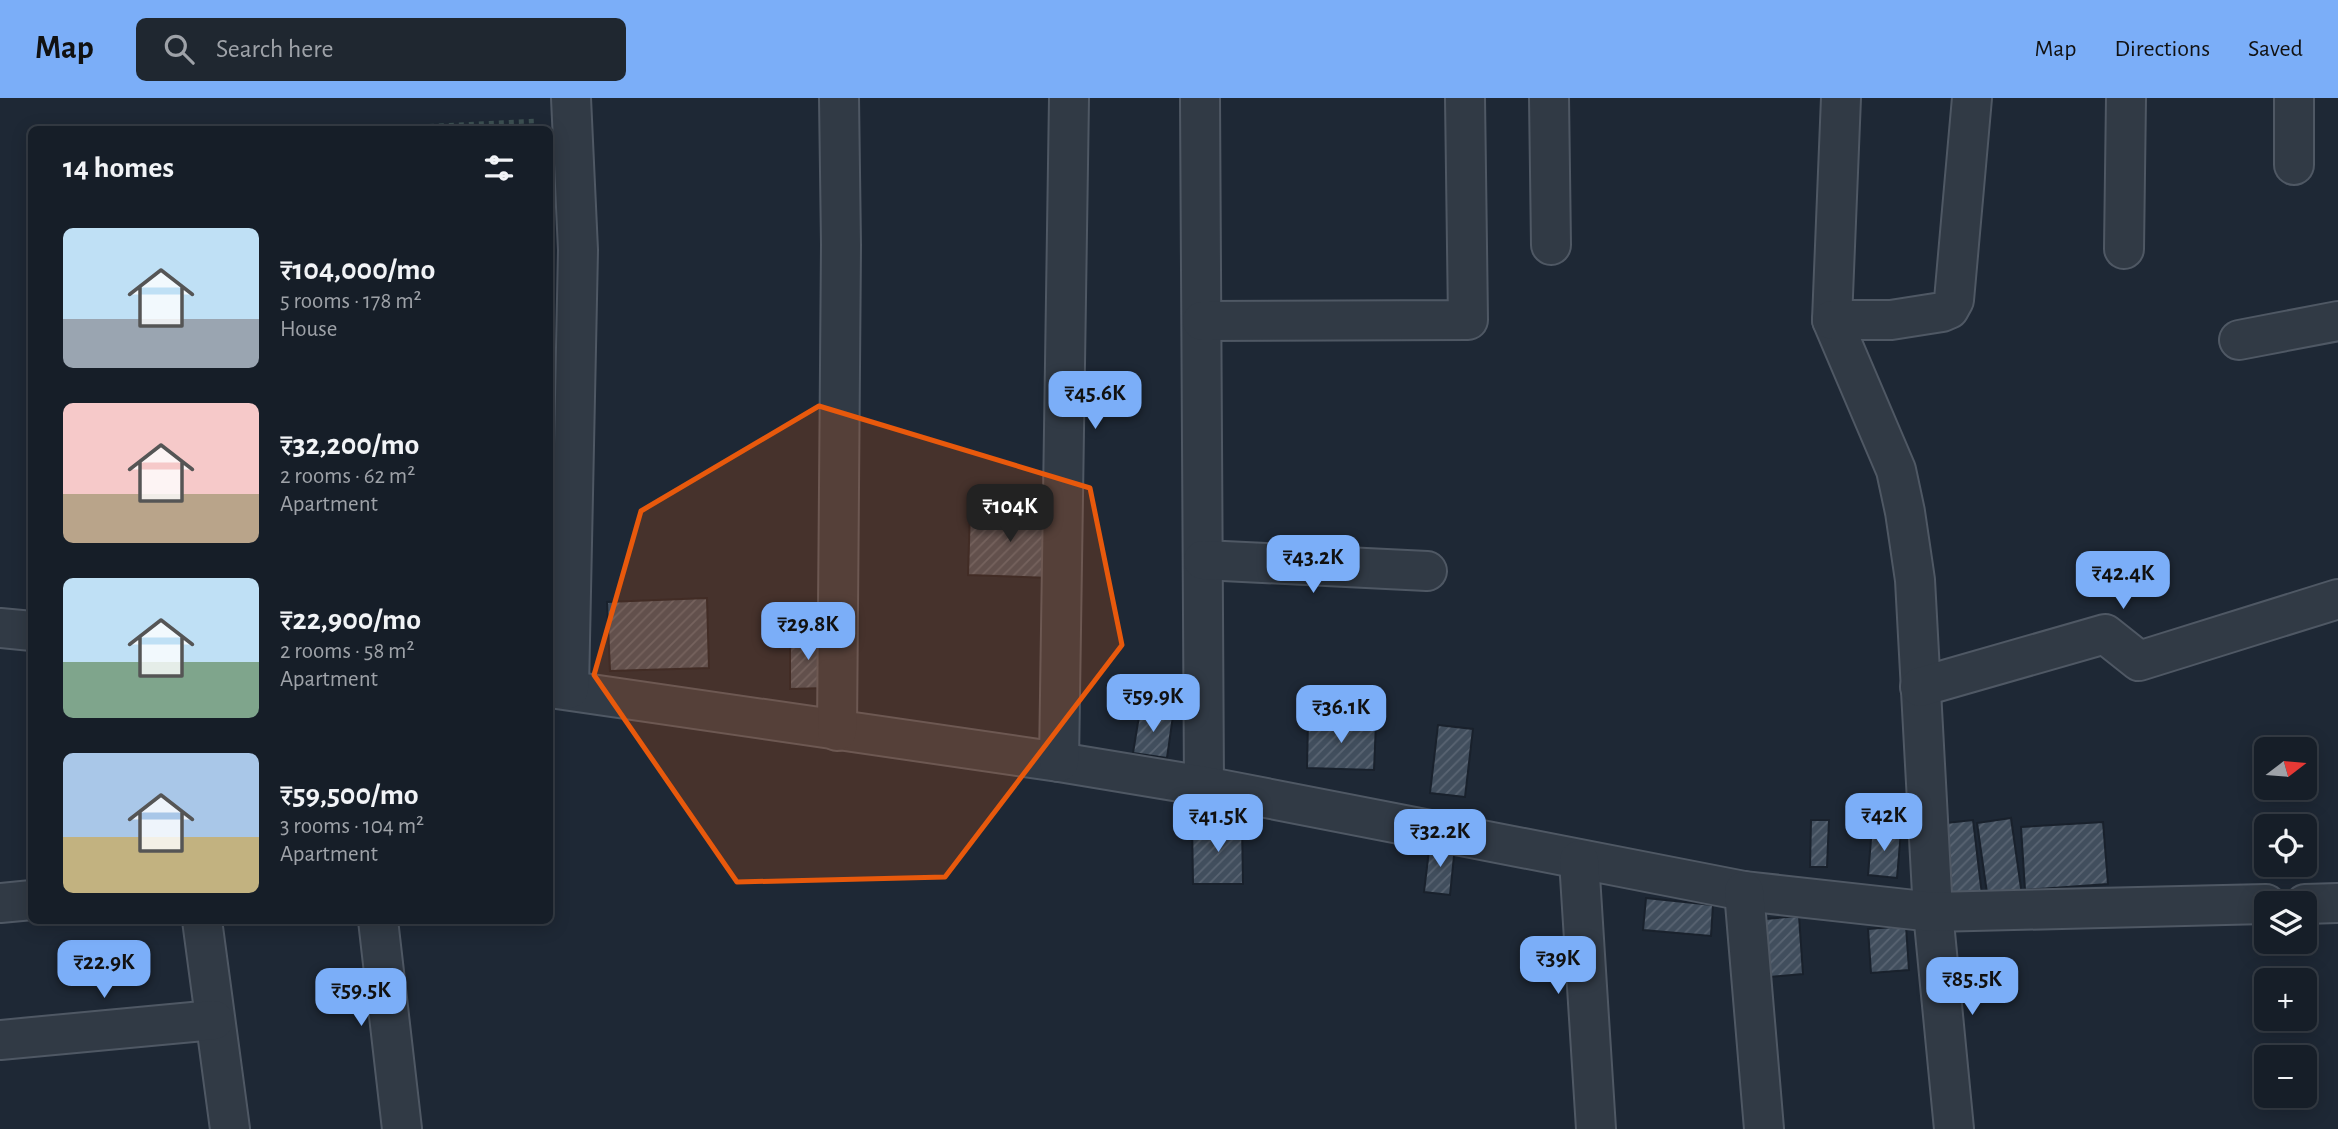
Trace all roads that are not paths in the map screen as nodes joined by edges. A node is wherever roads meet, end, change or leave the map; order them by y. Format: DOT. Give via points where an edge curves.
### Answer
graph roads {
  1 [pos="839,98"];
  2 [pos="1069,98"];
  3 [pos="1200,98"];
  4 [pos="1465,98"];
  5 [pos="1549,98"];
  6 [pos="1841,98"];
  7 [pos="1972,98"];
  8 [pos="2126,98"];
  9 [pos="2294,98"];
  10 [pos="571,109"];
  11 [pos="2294,164"];
  12 [pos="1552,245"];
  13 [pos="2124,249"];
  14 [pos="1832,320"];
  15 [pos="1202,321"];
  16 [pos="2338,321"];
  17 [pos="2239,340"];
  18 [pos="1203,560"];
  19 [pos="1427,571"];
  20 [pos="2338,599"];
  21 [pos="0,628"];
  22 [pos="28,631"];
  23 [pos="1920,687"];
  24 [pos="559,689"];
  25 [pos="837,732"];
  26 [pos="1059,762"];
  27 [pos="1204,786"];
  28 [pos="1580,860"];
  29 [pos="1744,891"];
  30 [pos="28,900"];
  31 [pos="0,903"];
  32 [pos="2338,903"];
  33 [pos="2254,904"];
  34 [pos="2317,904"];
  35 [pos="1934,912"];
  36 [pos="202,924"];
  37 [pos="378,924"];
  38 [pos="214,1020"];
  39 [pos="0,1040"];
  40 [pos="230,1129"];
  41 [pos="402,1129"];
  42 [pos="1595,1129"];
  43 [pos="1764,1129"];
  44 [pos="1954,1129"];
  1 -- 25 [label="street"];
  2 -- 26 [label="street"];
  3 -- 15 [label="street"];
  4 -- 15 [label="street" via="1468,320"];
  5 -- 12 [label="street"];
  6 -- 14 [label="street"];
  7 -- 14 [label="street" via="1954,300 1949,309 1891,320"];
  8 -- 13 [label="street"];
  9 -- 11 [label="street"];
  10 -- 24 [label="street" via="578,250"];
  14 -- 23 [label="street" via="1896,470 1915,580"];
  15 -- 18 [label="street"];
  16 -- 17 [label="street"];
  18 -- 19 [label="street"];
  18 -- 27 [label="street"];
  20 -- 23 [label="street" via="2139,661 2105,634"];
  21 -- 22 [label="street"];
  23 -- 35 [label="street"];
  24 -- 25 [label="street"];
  25 -- 26 [label="street"];
  26 -- 27 [label="street"];
  27 -- 28 [label="street"];
  28 -- 29 [label="street"];
  28 -- 42 [label="street"];
  29 -- 35 [label="street"];
  29 -- 43 [label="street"];
  30 -- 31 [label="street"];
  32 -- 34 [label="street"];
  33 -- 35 [label="street"];
  35 -- 44 [label="street"];
  36 -- 38 [label="street"];
  37 -- 41 [label="street"];
  38 -- 39 [label="street"];
  38 -- 40 [label="street"];
}
